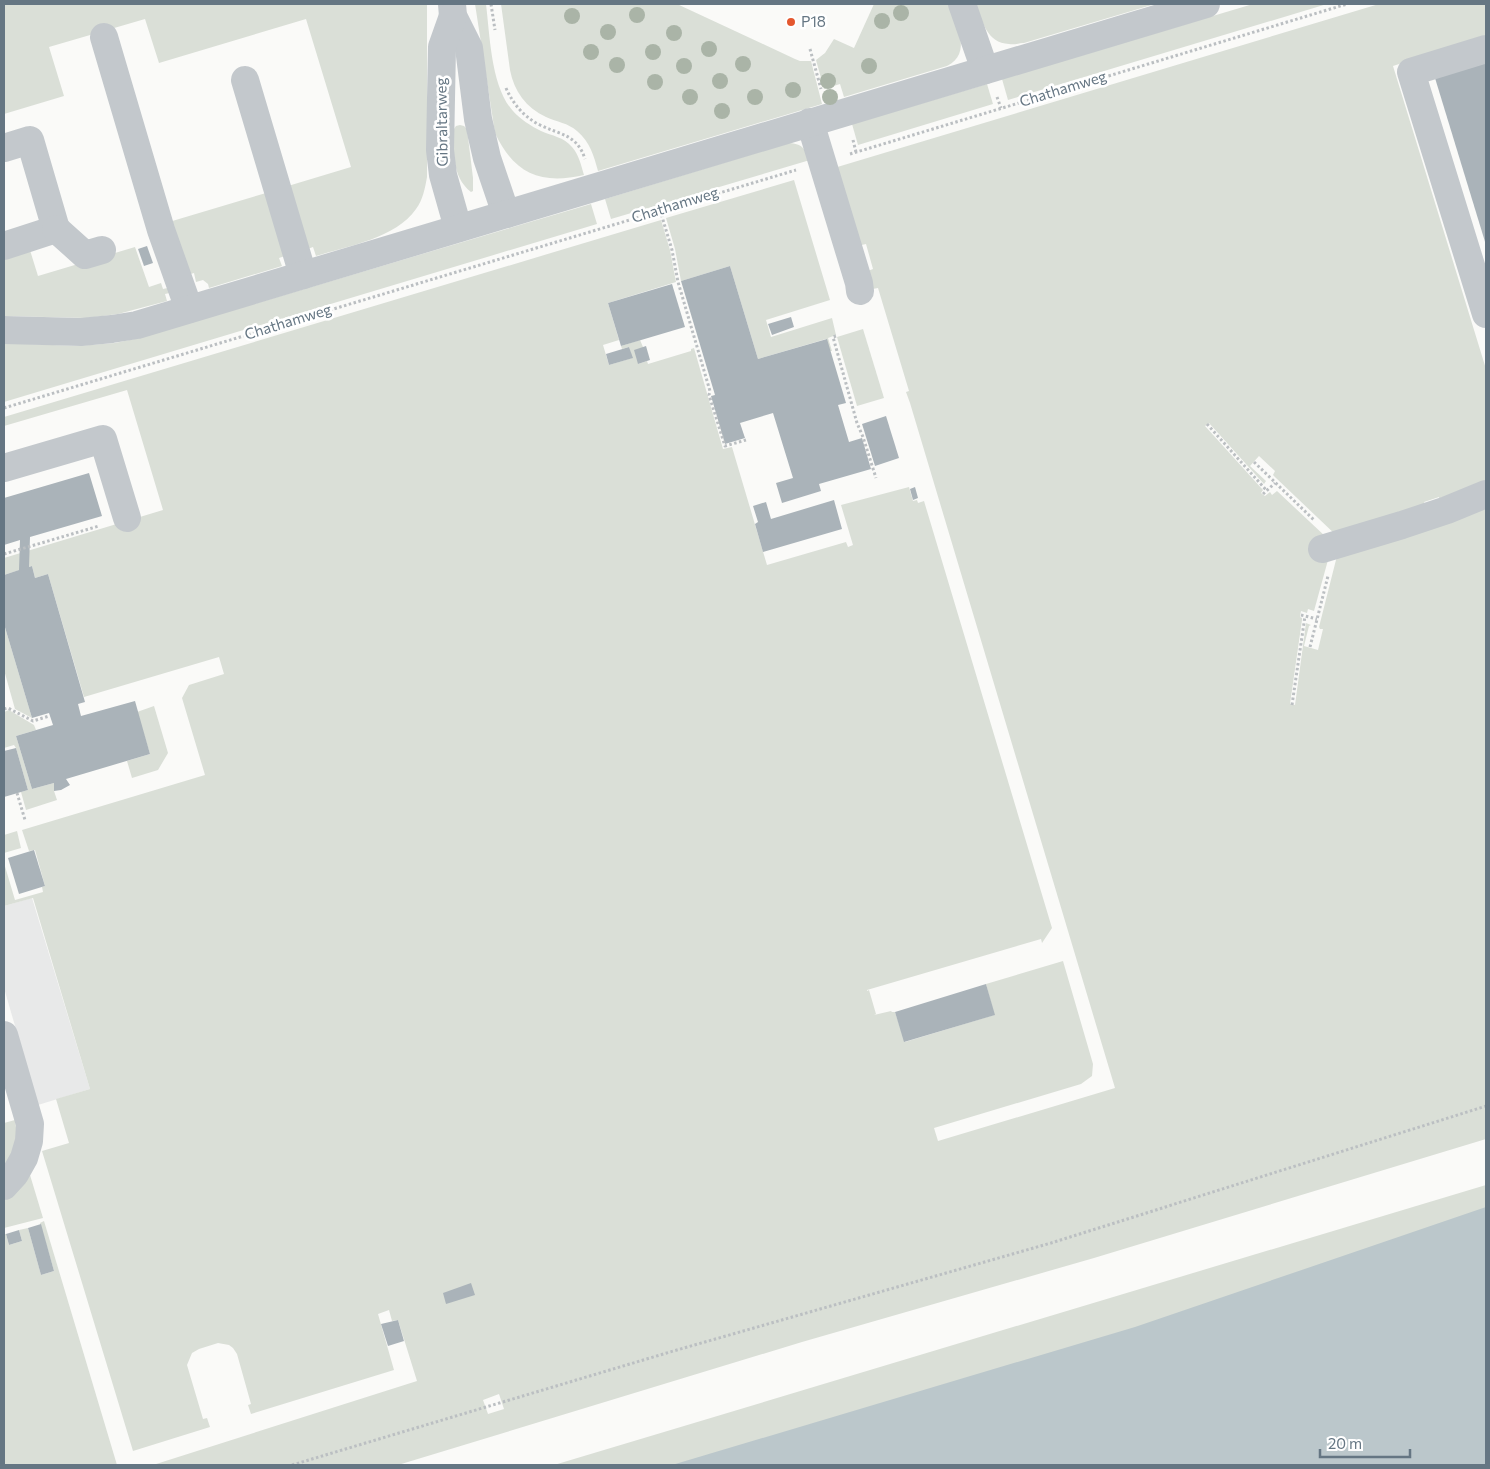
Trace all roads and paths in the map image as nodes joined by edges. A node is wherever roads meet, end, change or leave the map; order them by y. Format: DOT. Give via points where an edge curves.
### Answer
graph roads {
  1 [pos="492,4"];
  2 [pos="962,4"];
  3 [pos="1206,4"];
  4 [pos="1347,4"];
  5 [pos="452,10"];
  6 [pos="495,32"];
  7 [pos="104,37"];
  8 [pos="810,49"];
  9 [pos="1486,49"];
  10 [pos="986,70"];
  11 [pos="245,80"];
  12 [pos="504,84"];
  13 [pos="819,119"];
  14 [pos="4,148"];
  15 [pos="822,162"];
  16 [pos="592,188"];
  17 [pos="660,210"];
  18 [pos="506,214"];
  19 [pos="56,228"];
  20 [pos="458,228"];
  21 [pos="4,246"];
  22 [pos="102,250"];
  23 [pos="303,275"];
  24 [pos="860,291"];
  25 [pos="189,309"];
  26 [pos="1486,314"];
  27 [pos="4,330"];
  28 [pos="836,336"];
  29 [pos="4,408"];
  30 [pos="1207,424"];
  31 [pos="746,440"];
  32 [pos="4,468"];
  33 [pos="876,478"];
  34 [pos="1275,483"];
  35 [pos="1486,494"];
  36 [pos="126,518"];
  37 [pos="1322,549"];
  38 [pos="4,554"];
  39 [pos="1317,619"];
  40 [pos="1292,705"];
  41 [pos="4,709"];
  42 [pos="49,716"];
  43 [pos="17,793"];
  44 [pos="25,820"];
  45 [pos="4,1035"];
  46 [pos="1486,1106"];
  47 [pos="4,1186"];
  48 [pos="292,1465"];
  1 -- 6 [label="path"];
  2 -- 10 [label="street"];
  3 -- 10 [label="street"];
  4 -- 15 [label="path, Chathamweg"];
  5 -- 18 [label="street, Gibraltarweg" via="468,48 478,119"];
  5 -- 20 [label="street, Gibraltarweg" via="442,47 440,150 443,175"];
  7 -- 25 [label="street" via="156,231"];
  8 -- 13 [label="path"];
  9 -- 26 [label="street" via="1411,72"];
  10 -- 13 [label="street"];
  11 -- 23 [label="street"];
  12 -- 16 [label="path" via="519,110 577,144"];
  13 -- 15 [label="street"];
  13 -- 16 [label="street"];
  14 -- 19 [label="street" via="30,140"];
  15 -- 17 [label="path, Chathamweg"];
  15 -- 24 [label="street"];
  16 -- 18 [label="street"];
  17 -- 29 [label="path, Chathamweg"];
  17 -- 31 [label="path" via="725,446"];
  18 -- 20 [label="street"];
  19 -- 21 [label="street"];
  19 -- 22 [label="street" via="85,254"];
  20 -- 23 [label="street"];
  23 -- 25 [label="street"];
  25 -- 27 [label="street" via="137,325 100,331"];
  28 -- 33 [label="path" via="832,337"];
  30 -- 34 [label="path" via="1265,492"];
  32 -- 36 [label="street" via="103,438"];
  35 -- 37 [label="street" via="1438,513"];
  36 -- 38 [label="path"];
  39 -- 40 [label="path" via="1303,615"];
  41 -- 42 [label="path" via="33,721"];
  43 -- 44 [label="path"];
  45 -- 47 [label="street" via="30,1124 24,1158"];
  46 -- 48 [label="path" via="1051,1243"];
}
